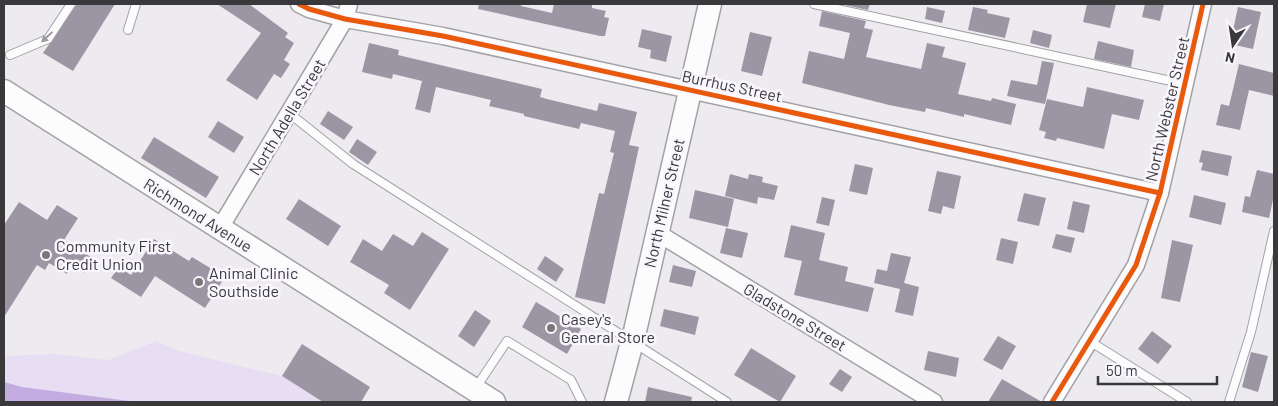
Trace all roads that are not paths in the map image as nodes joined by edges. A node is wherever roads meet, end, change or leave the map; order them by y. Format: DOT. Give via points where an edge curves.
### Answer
graph roads {
  1 [pos="71,4"];
  2 [pos="136,4"];
  3 [pos="299,4"];
  4 [pos="710,4"];
  5 [pos="814,4"];
  6 [pos="1203,4"];
  7 [pos="347,12"];
  8 [pos="128,30"];
  9 [pos="10,55"];
  10 [pos="1185,84"];
  11 [pos="690,89"];
  12 [pos="4,91"];
  13 [pos="289,113"];
  14 [pos="1160,193"];
  15 [pos="220,228"];
  16 [pos="1274,231"];
  17 [pos="656,232"];
  18 [pos="632,342"];
  19 [pos="1091,342"];
  20 [pos="475,390"];
  21 [pos="494,402"];
  22 [pos="582,402"];
  23 [pos="616,402"];
  24 [pos="727,402"];
  25 [pos="934,402"];
  26 [pos="1052,402"];
  27 [pos="1187,402"];
  28 [pos="1229,402"];
  1 -- 9 [label="lane, one-way" via="48,39"];
  2 -- 8 [label="lane"];
  3 -- 7 [label="street, Burrhus Street" via="309,9"];
  4 -- 11 [label="main road, North Milner Street"];
  5 -- 10 [label="lane"];
  6 -- 10 [label="street, North Webster Street"];
  7 -- 11 [label="street, Burrhus Street"];
  7 -- 13 [label="street, North Adella Street"];
  10 -- 14 [label="street, North Webster Street"];
  11 -- 14 [label="street, Burrhus Street"];
  11 -- 17 [label="main road, North Milner Street"];
  12 -- 15 [label="main road, Richmond Avenue"];
  13 -- 15 [label="street, North Adella Street"];
  13 -- 18 [label="lane" via="353,164"];
  14 -- 19 [label="street, North Webster Street" via="1136,265"];
  15 -- 20 [label="main road, Richmond Avenue"];
  16 -- 28 [label="lane" via="1251,332"];
  17 -- 18 [label="main road, North Milner Street"];
  17 -- 25 [label="street, Gladstone Street"];
  18 -- 23 [label="main road, North Milner Street"];
  18 -- 24 [label="lane"];
  19 -- 26 [label="street, North Webster Street"];
  19 -- 27 [label="lane"];
  20 -- 21 [label="main road, Richmond Avenue"];
  20 -- 22 [label="lane" via="506,341 572,380"];
}
